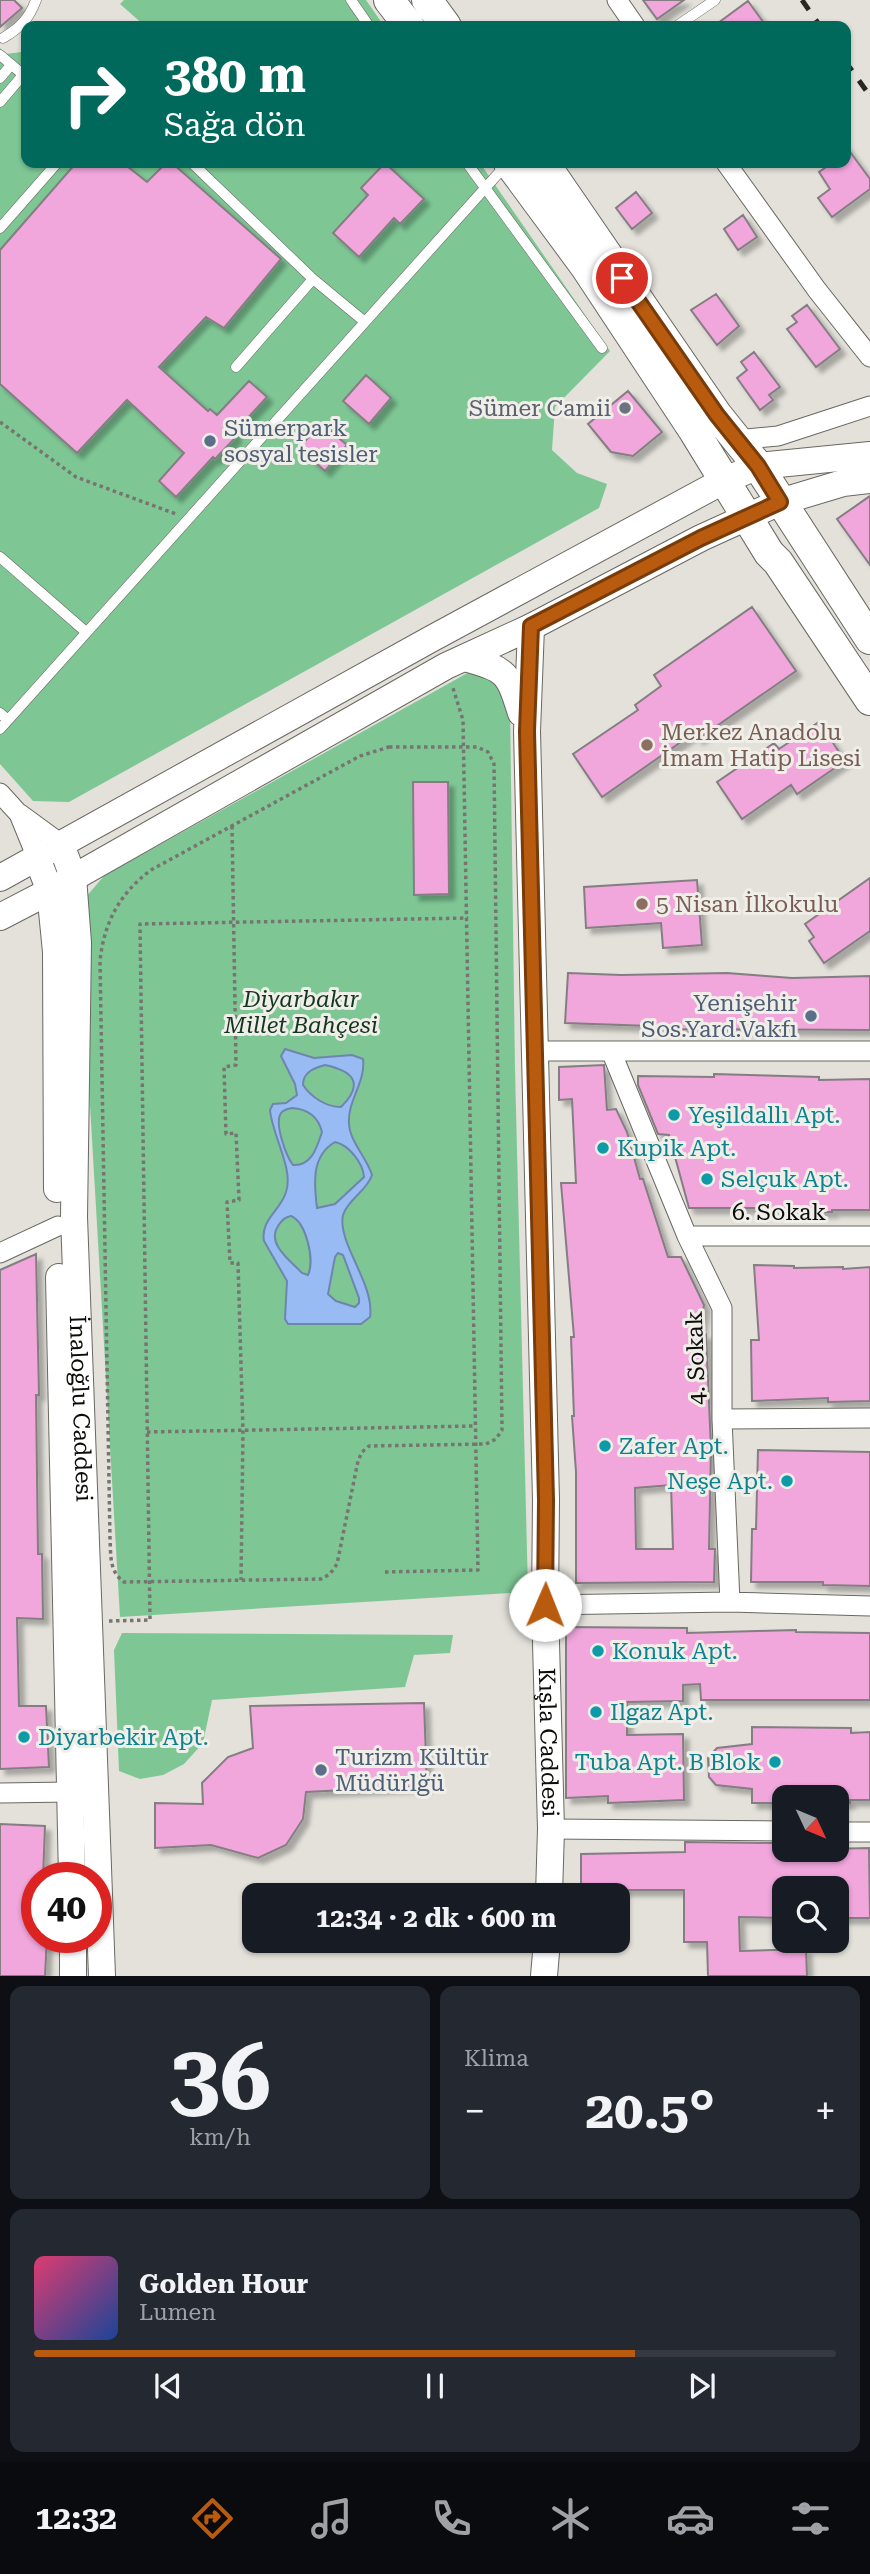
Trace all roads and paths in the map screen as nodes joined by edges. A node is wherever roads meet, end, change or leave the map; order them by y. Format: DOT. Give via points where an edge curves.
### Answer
graph roads {
  1 [pos="36,0"];
  2 [pos="351,0"];
  3 [pos="389,0"];
  4 [pos="427,0"];
  5 [pos="617,0"];
  6 [pos="715,0"];
  7 [pos="25,21"];
  8 [pos="366,21"];
  9 [pos="405,21"];
  10 [pos="442,21"];
  11 [pos="632,21"];
  12 [pos="684,21"];
  13 [pos="21,27"];
  14 [pos="3,38"];
  15 [pos="0,55"];
  16 [pos="11,65"];
  17 [pos="21,73"];
  18 [pos="0,78"];
  19 [pos="21,80"];
  20 [pos="0,102"];
  21 [pos="53,168"];
  22 [pos="197,168"];
  23 [pos="471,168"];
  24 [pos="503,168"];
  25 [pos="512,168"];
  26 [pos="547,168"];
  27 [pos="730,168"];
  28 [pos="485,188"];
  29 [pos="0,228"];
  30 [pos="313,279"];
  31 [pos="365,322"];
  32 [pos="602,348"];
  33 [pos="870,356"];
  34 [pos="236,367"];
  35 [pos="870,406"];
  36 [pos="0,422"];
  37 [pos="736,440"];
  38 [pos="870,455"];
  39 [pos="758,466"];
  40 [pos="870,480"];
  41 [pos="723,481"];
  42 [pos="780,502"];
  43 [pos="746,517"];
  44 [pos="188,518"];
  45 [pos="0,557"];
  46 [pos="531,626"];
  47 [pos="86,632"];
  48 [pos="868,632"];
  49 [pos="456,662"];
  50 [pos="870,700"];
  51 [pos="4,717"];
  52 [pos="0,729"];
  53 [pos="527,731"];
  54 [pos="464,747"];
  55 [pos="0,793"];
  56 [pos="19,814"];
  57 [pos="232,826"];
  58 [pos="61,844"];
  59 [pos="37,858"];
  60 [pos="73,877"];
  61 [pos="0,878"];
  62 [pos="50,891"];
  63 [pos="0,917"];
  64 [pos="468,918"];
  65 [pos="234,923"];
  66 [pos="534,1051"];
  67 [pos="611,1051"];
  68 [pos="870,1051"];
  69 [pos="58,1226"];
  70 [pos="687,1236"];
  71 [pos="870,1237"];
  72 [pos="0,1252"];
  73 [pos="870,1418"];
  74 [pos="722,1419"];
  75 [pos="475,1426"];
  76 [pos="243,1430"];
  77 [pos="147,1432"];
  78 [pos="476,1444"];
  79 [pos="385,1572"];
  80 [pos="241,1580"];
  81 [pos="149,1582"];
  82 [pos="730,1602"];
  83 [pos="545,1605"];
  84 [pos="870,1606"];
  85 [pos="90,1621"];
  86 [pos="71,1791"];
  87 [pos="0,1793"];
  88 [pos="551,1829"];
  89 [pos="772,1831"];
  90 [pos="849,1832"];
  91 [pos="870,1832"];
  92 [pos="72,1862"];
  93 [pos="549,1883"];
  94 [pos="73,1953"];
  95 [pos="73,1976"];
  96 [pos="102,1976"];
  1 -- 7 [label="lane"];
  2 -- 8 [label="lane"];
  3 -- 9 [label="main road"];
  4 -- 10 [label="main road"];
  5 -- 11 [label="street"];
  6 -- 12 [label="lane"];
  13 -- 14 [label="lane"];
  15 -- 16 [label="lane"];
  16 -- 17 [label="lane"];
  16 -- 18 [label="lane"];
  19 -- 20 [label="lane"];
  21 -- 29 [label="lane"];
  22 -- 30 [label="lane"];
  23 -- 28 [label="lane"];
  24 -- 28 [label="lane"];
  25 -- 41 [label="main road" via="585,266"];
  26 -- 37 [label="main road"];
  27 -- 33 [label="street"];
  28 -- 31 [label="lane"];
  28 -- 32 [label="lane"];
  30 -- 31 [label="lane"];
  30 -- 34 [label="lane"];
  31 -- 44 [label="lane"];
  35 -- 37 [label="street" via="778,436"];
  36 -- 44 [label="path" via="76,477"];
  37 -- 39 [label="main road"];
  38 -- 39 [label="main road"];
  39 -- 41 [label="main road"];
  39 -- 42 [label="main road"];
  40 -- 42 [label="main road"];
  41 -- 43 [label="main road"];
  41 -- 58 [label="main road"];
  42 -- 43 [label="main road"];
  42 -- 48 [label="main road"];
  43 -- 46 [label="main road"];
  43 -- 50 [label="main road"];
  44 -- 47 [label="lane"];
  45 -- 47 [label="lane"];
  46 -- 49 [label="main road"];
  46 -- 53 [label="main road, Kışla Caddesi"];
  47 -- 51 [label="lane"];
  49 -- 53 [label="main road" via="493,666 511,680"];
  49 -- 54 [label="path"];
  49 -- 60 [label="main road"];
  51 -- 52 [label="lane"];
  53 -- 66 [label="main road, Kışla Caddesi"];
  54 -- 57 [label="path" via="371,751"];
  54 -- 64 [label="path"];
  54 -- 78 [label="path" via="483,749 494,764 504,1424 496,1439"];
  55 -- 56 [label="street"];
  56 -- 58 [label="street"];
  56 -- 59 [label="street"];
  57 -- 65 [label="path"];
  57 -- 81 [label="path" via="151,870 129,889 108,922 100,961 112,1568 124,1582"];
  58 -- 59 [label="main road"];
  58 -- 60 [label="main road, İnaloğlu Caddesi"];
  59 -- 61 [label="main road"];
  59 -- 62 [label="main road, İnaloğlu Caddesi"];
  60 -- 62 [label="main road"];
  60 -- 85 [label="main road, İnaloğlu Caddesi" via="78,943 74,1217"];
  62 -- 63 [label="main road"];
  62 -- 69 [label="main road, İnaloğlu Caddesi" via="56,952"];
  64 -- 65 [label="path"];
  64 -- 75 [label="path"];
  65 -- 76 [label="path" via="236,1065 225,1067 225,1080 226,1134 236,1133 239,1200 227,1202 230,1263 239,1262"];
  65 -- 77 [label="path" via="140,924"];
  66 -- 67 [label="street"];
  66 -- 83 [label="main road, Kışla Caddesi"];
  67 -- 68 [label="street"];
  67 -- 70 [label="street, 4. Sokak"];
  69 -- 72 [label="street"];
  69 -- 86 [label="main road, İnaloğlu Caddesi"];
  70 -- 71 [label="street, 6. Sokak"];
  70 -- 74 [label="street, 4. Sokak" via="722,1308"];
  73 -- 74 [label="street"];
  74 -- 82 [label="street, 4. Sokak"];
  75 -- 76 [label="path"];
  75 -- 78 [label="path"];
  76 -- 77 [label="path"];
  76 -- 80 [label="path"];
  77 -- 81 [label="path"];
  78 -- 79 [label="path" via="478,1570"];
  78 -- 80 [label="path" via="369,1446 358,1461 337,1564 330,1574 321,1579"];
  80 -- 81 [label="path"];
  81 -- 85 [label="path" via="150,1620"];
  82 -- 83 [label="street"];
  82 -- 84 [label="street"];
  83 -- 88 [label="main road, Kışla Caddesi"];
  85 -- 96 [label="main road, İnaloğlu Caddesi"];
  86 -- 87 [label="street"];
  86 -- 92 [label="main road, İnaloğlu Caddesi"];
  88 -- 89 [label="street"];
  88 -- 93 [label="main road, Kışla Caddesi"];
  90 -- 91 [label="street"];
  94 -- 95 [label="main road"];
}
